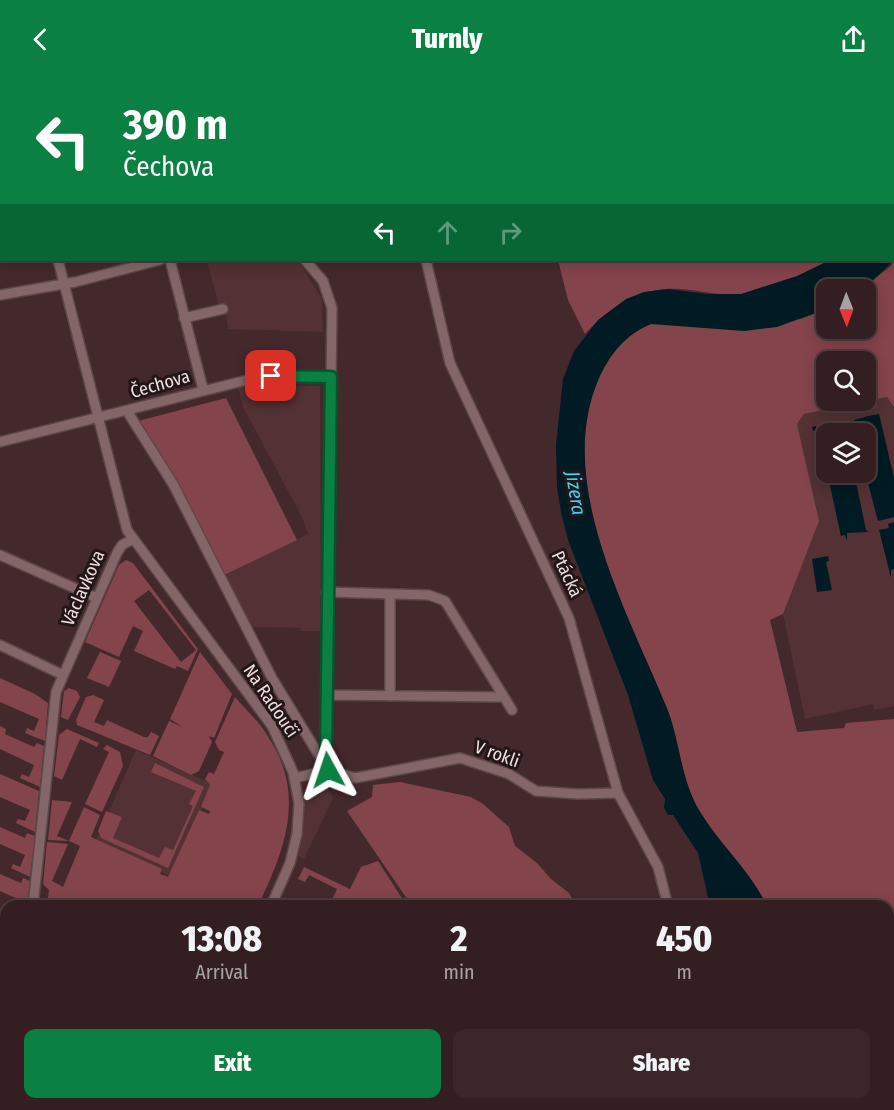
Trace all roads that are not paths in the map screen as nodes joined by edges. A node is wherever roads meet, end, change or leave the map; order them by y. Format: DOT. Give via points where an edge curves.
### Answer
graph roads {
  1 [pos="58,261"];
  2 [pos="156,261"];
  3 [pos="170,261"];
  4 [pos="306,261"];
  5 [pos="426,261"];
  6 [pos="64,283"];
  7 [pos="0,295"];
  8 [pos="224,309"];
  9 [pos="184,318"];
  10 [pos="331,377"];
  11 [pos="203,389"];
  12 [pos="127,411"];
  13 [pos="97,416"];
  14 [pos="0,442"];
  15 [pos="133,539"];
  16 [pos="0,555"];
  17 [pos="326,592"];
  18 [pos="390,595"];
  19 [pos="97,598"];
  20 [pos="0,645"];
  21 [pos="63,675"];
  22 [pos="327,695"];
  23 [pos="390,696"];
  24 [pos="503,697"];
  25 [pos="512,710"];
  26 [pos="328,770"];
  27 [pos="295,778"];
  28 [pos="618,793"];
  29 [pos="34,900"];
  30 [pos="273,900"];
  31 [pos="666,900"];
  1 -- 6 [label="street"];
  2 -- 6 [label="street"];
  3 -- 9 [label="street"];
  4 -- 10 [label="street" via="330,295"];
  5 -- 28 [label="street, Ptácká" via="443,339 458,384 569,618"];
  6 -- 7 [label="street"];
  6 -- 13 [label="street"];
  8 -- 9 [label="street"];
  9 -- 11 [label="street"];
  10 -- 11 [label="street, Čechova" via="271,376"];
  10 -- 17 [label="street"];
  11 -- 12 [label="street, Čechova"];
  12 -- 13 [label="street, Čechova"];
  12 -- 26 [label="street" via="173,484 272,678"];
  13 -- 14 [label="street, Čechova"];
  13 -- 15 [label="street" via="123,519"];
  15 -- 19 [label="street, Václavkova" via="120,548"];
  15 -- 27 [label="street, Na Radouči" via="273,726"];
  16 -- 19 [label="street"];
  17 -- 18 [label="street"];
  17 -- 22 [label="street"];
  18 -- 23 [label="street"];
  18 -- 24 [label="street" via="429,595 445,601"];
  19 -- 21 [label="street, Václavkova"];
  20 -- 21 [label="street"];
  21 -- 29 [label="street, Václavkova" via="56,692"];
  22 -- 23 [label="street"];
  22 -- 26 [label="street"];
  23 -- 24 [label="street"];
  24 -- 25 [label="street"];
  26 -- 27 [label="street"];
  26 -- 28 [label="street, V rokli" via="356,778 460,758 509,774 537,791"];
  27 -- 30 [label="street, Na Radouči" via="299,803 296,840"];
  28 -- 31 [label="street, Ptácká" via="658,867"];
}
